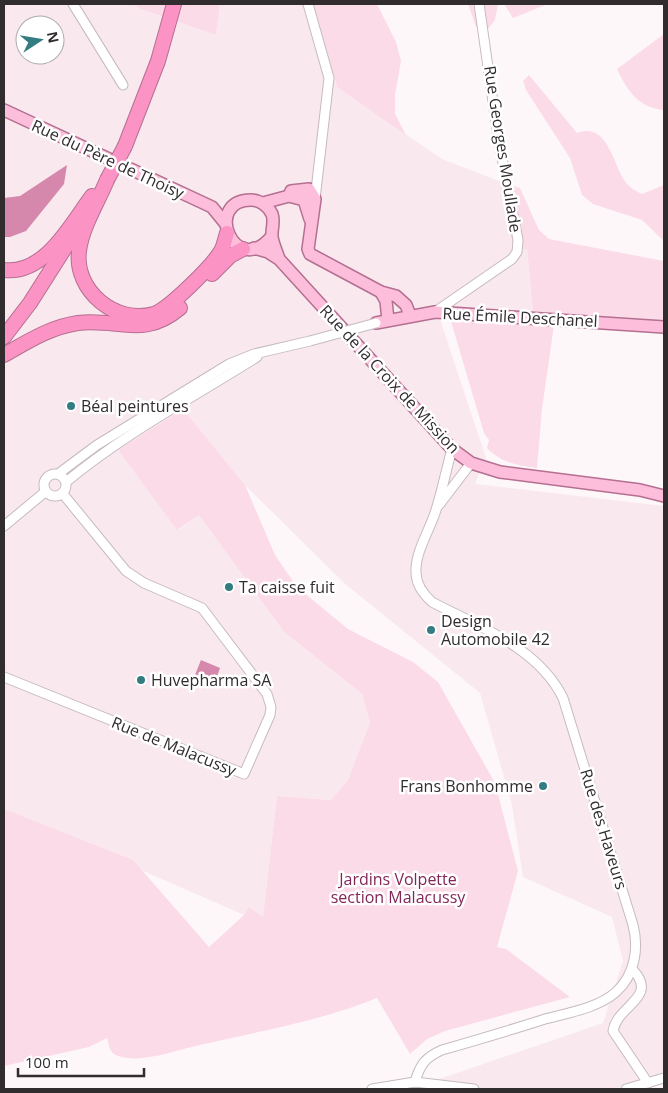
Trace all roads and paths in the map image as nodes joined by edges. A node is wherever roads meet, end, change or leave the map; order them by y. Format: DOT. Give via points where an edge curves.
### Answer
graph roads {
  1 [pos="73,4"];
  2 [pos="165,4"];
  3 [pos="174,4"];
  4 [pos="308,4"];
  5 [pos="479,4"];
  6 [pos="123,86"];
  7 [pos="4,110"];
  8 [pos="121,145"];
  9 [pos="105,178"];
  10 [pos="92,196"];
  11 [pos="285,198"];
  12 [pos="316,199"];
  13 [pos="264,203"];
  14 [pos="212,207"];
  15 [pos="233,207"];
  16 [pos="272,214"];
  17 [pos="311,227"];
  18 [pos="226,228"];
  19 [pos="272,236"];
  20 [pos="249,249"];
  21 [pos="279,259"];
  22 [pos="4,270"];
  23 [pos="381,292"];
  24 [pos="435,312"];
  25 [pos="410,316"];
  26 [pos="388,320"];
  27 [pos="376,323"];
  28 [pos="4,324"];
  29 [pos="664,326"];
  30 [pos="4,337"];
  31 [pos="265,351"];
  32 [pos="4,355"];
  33 [pos="452,449"];
  34 [pos="471,462"];
  35 [pos="58,474"];
  36 [pos="66,482"];
  37 [pos="45,492"];
  38 [pos="62,494"];
  39 [pos="664,496"];
  40 [pos="436,512"];
  41 [pos="4,526"];
  42 [pos="4,677"];
  43 [pos="632,970"];
  44 [pos="664,1078"];
  45 [pos="648,1083"];
  46 [pos="415,1085"];
  47 [pos="372,1089"];
  48 [pos="474,1089"];
  49 [pos="626,1089"];
  1 -- 6 [label="street"];
  2 -- 8 [label="highway"];
  3 -- 8 [label="highway" via="158,61"];
  4 -- 12 [label="street" via="329,78"];
  5 -- 24 [label="street, Rue Georges Moullade" via="498,137 518,240 517,252 512,259"];
  7 -- 14 [label="main road, Rue du Père de Thoisy"];
  8 -- 9 [label="highway"];
  9 -- 10 [label="highway"];
  9 -- 18 [label="highway" via="82,240 79,262 90,292 113,311 143,316 155,314 168,306 214,260 221,250"];
  9 -- 30 [label="highway" via="49,276"];
  10 -- 22 [label="highway" via="44,256 19,269"];
  10 -- 28 [label="highway" via="30,292"];
  11 -- 12 [label="main road, Rue du Père de Thoisy" via="291,191 306,188"];
  11 -- 13 [label="main road, Rue du Père de Thoisy"];
  11 -- 16 [label="main road"];
  11 -- 17 [label="main road" via="304,200"];
  12 -- 17 [label="main road"];
  13 -- 15 [label="main road, Rue du Père de Thoisy" via="252,200"];
  13 -- 16 [label="main road"];
  14 -- 15 [label="main road, Rue du Père de Thoisy"];
  14 -- 18 [label="main road, Rue du Père de Thoisy"];
  15 -- 18 [label="main road"];
  16 -- 19 [label="main road"];
  17 -- 23 [label="main road" via="310,254"];
  18 -- 20 [label="main road, Rue du Père de Thoisy" via="232,243"];
  19 -- 20 [label="main road" via="266,243"];
  19 -- 21 [label="main road"];
  20 -- 21 [label="main road" via="268,252"];
  20 -- 32 [label="highway" via="220,265 180,309 163,321 130,326 98,322 76,324 51,330"];
  21 -- 33 [label="main road, Rue de la Croix de Mission"];
  23 -- 25 [label="main road" via="396,296 406,305"];
  23 -- 26 [label="main road" via="386,301"];
  24 -- 25 [label="main road, Rue Émile Deschanel"];
  24 -- 29 [label="main road, Rue Émile Deschanel"];
  25 -- 26 [label="main road, Rue Émile Deschanel"];
  26 -- 27 [label="main road, Rue Émile Deschanel"];
  27 -- 31 [label="street, bridge"];
  31 -- 35 [label="street" via="229,364 97,445"];
  31 -- 36 [label="street" via="94,458"];
  33 -- 34 [label="main road, Rue de la Croix de Mission"];
  33 -- 40 [label="street, Rue des Haveurs"];
  34 -- 39 [label="main road, Rue de la Croix de Mission" via="500,472"];
  34 -- 40 [label="street, Rue des Haveurs" via="446,493"];
  35 -- 36 [label="street"];
  35 -- 37 [label="street" via="51,474 45,479"];
  36 -- 38 [label="street"];
  37 -- 38 [label="street" via="50,496"];
  37 -- 41 [label="street"];
  38 -- 42 [label="street, Rue de Malacussy" via="126,571 144,583 202,608 267,694 270,715 244,774"];
  40 -- 43 [label="street, Rue des Haveurs" via="418,559 417,582 422,593 432,602 523,651 554,680 563,698 636,935"];
  43 -- 45 [label="street" via="641,979 642,990 614,1022 613,1031"];
  43 -- 46 [label="street, Rue des Haveurs" via="618,991 607,999 428,1056 419,1067"];
  44 -- 45 [label="street"];
  45 -- 49 [label="street"];
  46 -- 47 [label="street"];
  46 -- 48 [label="street"];
}
